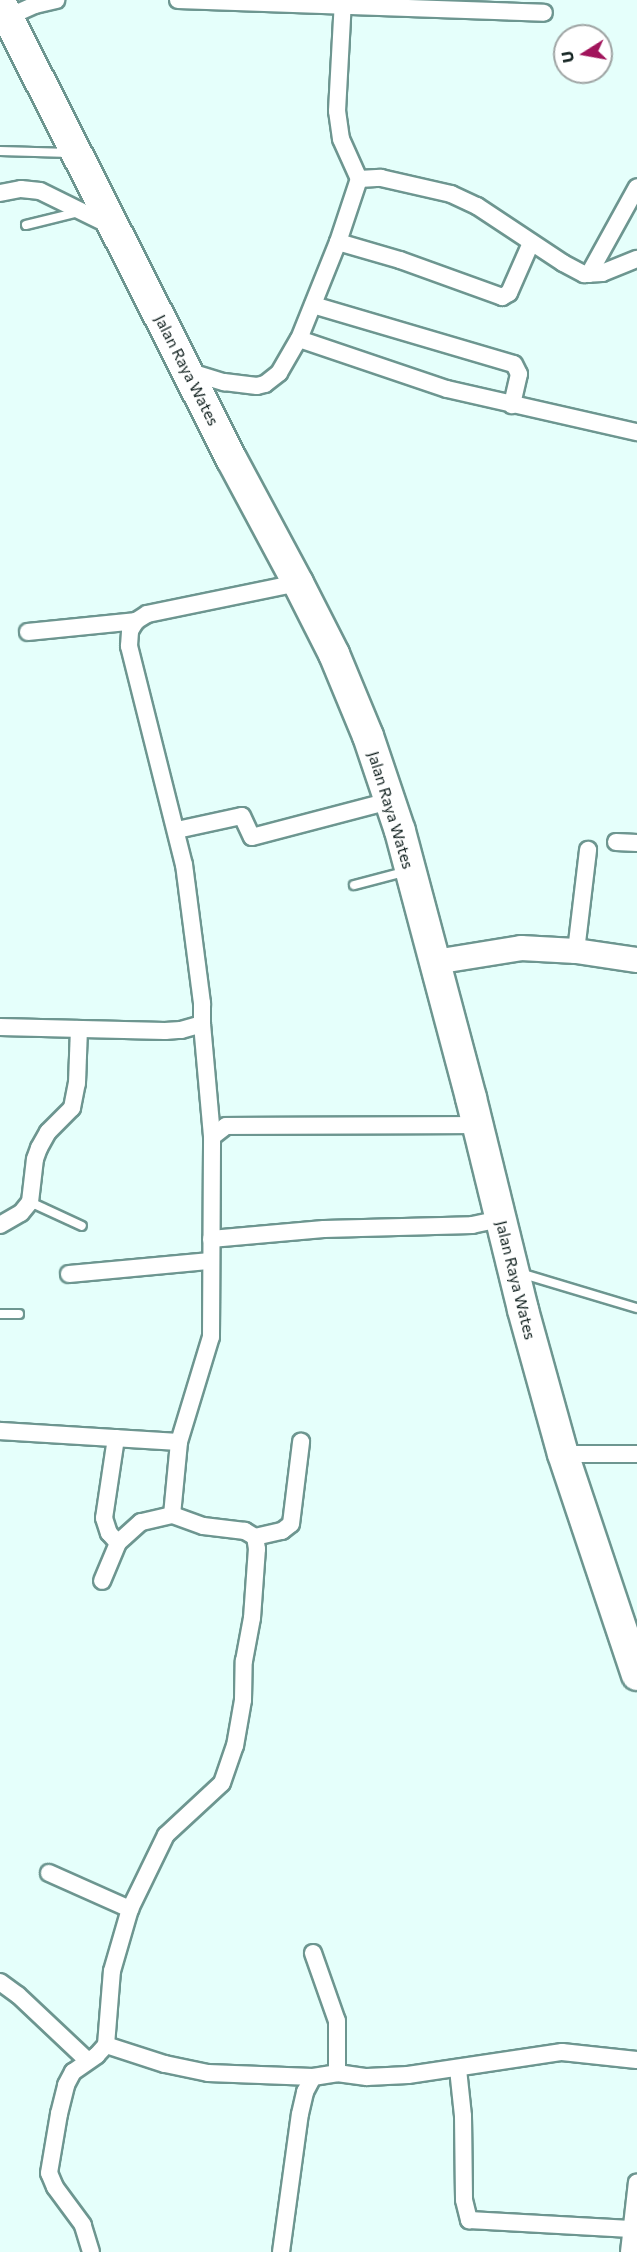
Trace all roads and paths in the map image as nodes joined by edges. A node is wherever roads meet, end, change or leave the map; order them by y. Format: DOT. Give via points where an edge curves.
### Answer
graph roads {
  1 [pos="56,0"];
  2 [pos="178,0"];
  3 [pos="343,3"];
  4 [pos="4,9"];
  5 [pos="544,13"];
  6 [pos="0,151"];
  7 [pos="77,154"];
  8 [pos="359,178"];
  9 [pos="637,187"];
  10 [pos="0,193"];
  11 [pos="82,211"];
  12 [pos="26,225"];
  13 [pos="117,229"];
  14 [pos="338,242"];
  15 [pos="531,243"];
  16 [pos="637,259"];
  17 [pos="589,274"];
  18 [pos="313,305"];
  19 [pos="299,339"];
  20 [pos="187,371"];
  21 [pos="512,405"];
  22 [pos="637,432"];
  23 [pos="298,583"];
  24 [pos="136,621"];
  25 [pos="28,632"];
  26 [pos="389,801"];
  27 [pos="177,830"];
  28 [pos="616,842"];
  29 [pos="637,843"];
  30 [pos="588,850"];
  31 [pos="410,870"];
  32 [pos="354,885"];
  33 [pos="576,951"];
  34 [pos="637,960"];
  35 [pos="435,962"];
  36 [pos="202,1024"];
  37 [pos="0,1027"];
  38 [pos="79,1029"];
  39 [pos="478,1125"];
  40 [pos="212,1137"];
  41 [pos="30,1202"];
  42 [pos="501,1219"];
  43 [pos="0,1225"];
  44 [pos="82,1226"];
  45 [pos="211,1239"];
  46 [pos="210,1261"];
  47 [pos="513,1271"];
  48 [pos="69,1274"];
  49 [pos="637,1308"];
  50 [pos="0,1314"];
  51 [pos="19,1314"];
  52 [pos="0,1431"];
  53 [pos="116,1438"];
  54 [pos="179,1442"];
  55 [pos="301,1442"];
  56 [pos="563,1454"];
  57 [pos="637,1454"];
  58 [pos="172,1515"];
  59 [pos="255,1537"];
  60 [pos="118,1542"];
  61 [pos="102,1581"];
  62 [pos="637,1675"];
  63 [pos="50,1873"];
  64 [pos="130,1909"];
  65 [pos="313,1953"];
  66 [pos="0,1982"];
  67 [pos="106,2045"];
  68 [pos="637,2060"];
  69 [pos="88,2061"];
  70 [pos="458,2069"];
  71 [pos="337,2073"];
  72 [pos="313,2077"];
  73 [pos="637,2182"];
  74 [pos="631,2229"];
  75 [pos="92,2252"];
  76 [pos="281,2252"];
  77 [pos="629,2252"];
  1 -- 4 [label="street"];
  2 -- 3 [label="street"];
  3 -- 5 [label="street"];
  3 -- 8 [label="street" via="337,111 341,139"];
  4 -- 7 [label="highway, Jalan Raya Wates"];
  6 -- 7 [label="lane"];
  7 -- 13 [label="highway, Jalan Raya Wates"];
  8 -- 14 [label="street"];
  8 -- 15 [label="street" via="381,178 451,194 477,206"];
  9 -- 17 [label="street"];
  10 -- 11 [label="street" via="40,191"];
  11 -- 12 [label="lane"];
  11 -- 13 [label="street"];
  13 -- 20 [label="highway, Jalan Raya Wates"];
  14 -- 15 [label="street" via="502,297 509,293"];
  14 -- 18 [label="street"];
  15 -- 17 [label="street"];
  16 -- 17 [label="street"];
  18 -- 19 [label="street"];
  18 -- 21 [label="street" via="513,364 519,374"];
  19 -- 20 [label="street" via="279,374 265,384 224,382"];
  19 -- 21 [label="street" via="428,383"];
  20 -- 23 [label="highway, Jalan Raya Wates"];
  21 -- 22 [label="street"];
  23 -- 24 [label="street" via="147,614"];
  23 -- 26 [label="highway, Jalan Raya Wates" via="338,664"];
  24 -- 25 [label="street"];
  24 -- 27 [label="street" via="130,631 129,646"];
  26 -- 27 [label="street" via="252,837 242,816"];
  26 -- 31 [label="highway, Jalan Raya Wates"];
  27 -- 36 [label="street"];
  28 -- 29 [label="street"];
  30 -- 33 [label="street"];
  31 -- 32 [label="lane"];
  31 -- 35 [label="highway, Jalan Raya Wates"];
  33 -- 34 [label="main road"];
  33 -- 35 [label="main road" via="521,948"];
  35 -- 39 [label="highway, Jalan Raya Wates"];
  36 -- 38 [label="street" via="181,1030"];
  36 -- 40 [label="street"];
  37 -- 38 [label="street"];
  38 -- 41 [label="street" via="72,1108 48,1132 39,1148"];
  39 -- 40 [label="street" via="226,1126"];
  39 -- 42 [label="highway, Jalan Raya Wates"];
  40 -- 45 [label="street"];
  41 -- 43 [label="street" via="21,1213"];
  41 -- 44 [label="lane"];
  42 -- 45 [label="street" via="472,1225 324,1229"];
  42 -- 47 [label="highway, Jalan Raya Wates"];
  45 -- 46 [label="street"];
  46 -- 48 [label="street"];
  46 -- 54 [label="street" via="212,1320 208,1352"];
  47 -- 49 [label="lane"];
  47 -- 56 [label="highway, Jalan Raya Wates"];
  50 -- 51 [label="lane"];
  52 -- 53 [label="street"];
  53 -- 54 [label="street"];
  53 -- 60 [label="street" via="104,1518 109,1533"];
  54 -- 58 [label="street"];
  55 -- 59 [label="street" via="291,1524 282,1531"];
  56 -- 57 [label="street"];
  56 -- 62 [label="highway, Jalan Raya Wates"];
  58 -- 59 [label="street" via="203,1526 245,1531"];
  58 -- 60 [label="street" via="141,1522"];
  59 -- 64 [label="street" via="252,1618 235,1746 222,1783 166,1835"];
  60 -- 61 [label="street"];
  63 -- 64 [label="street"];
  64 -- 67 [label="street" via="112,1971"];
  65 -- 71 [label="street" via="337,2021"];
  66 -- 69 [label="street"];
  67 -- 69 [label="street"];
  67 -- 72 [label="street" via="208,2073"];
  68 -- 70 [label="street" via="562,2052"];
  69 -- 75 [label="street" via="73,2072 66,2085 49,2173 83,2225"];
  70 -- 71 [label="street" via="367,2077"];
  70 -- 74 [label="street" via="464,2200 469,2220"];
  71 -- 72 [label="street"];
  72 -- 76 [label="street" via="300,2114"];
  73 -- 74 [label="street"];
  74 -- 77 [label="street"];
}
